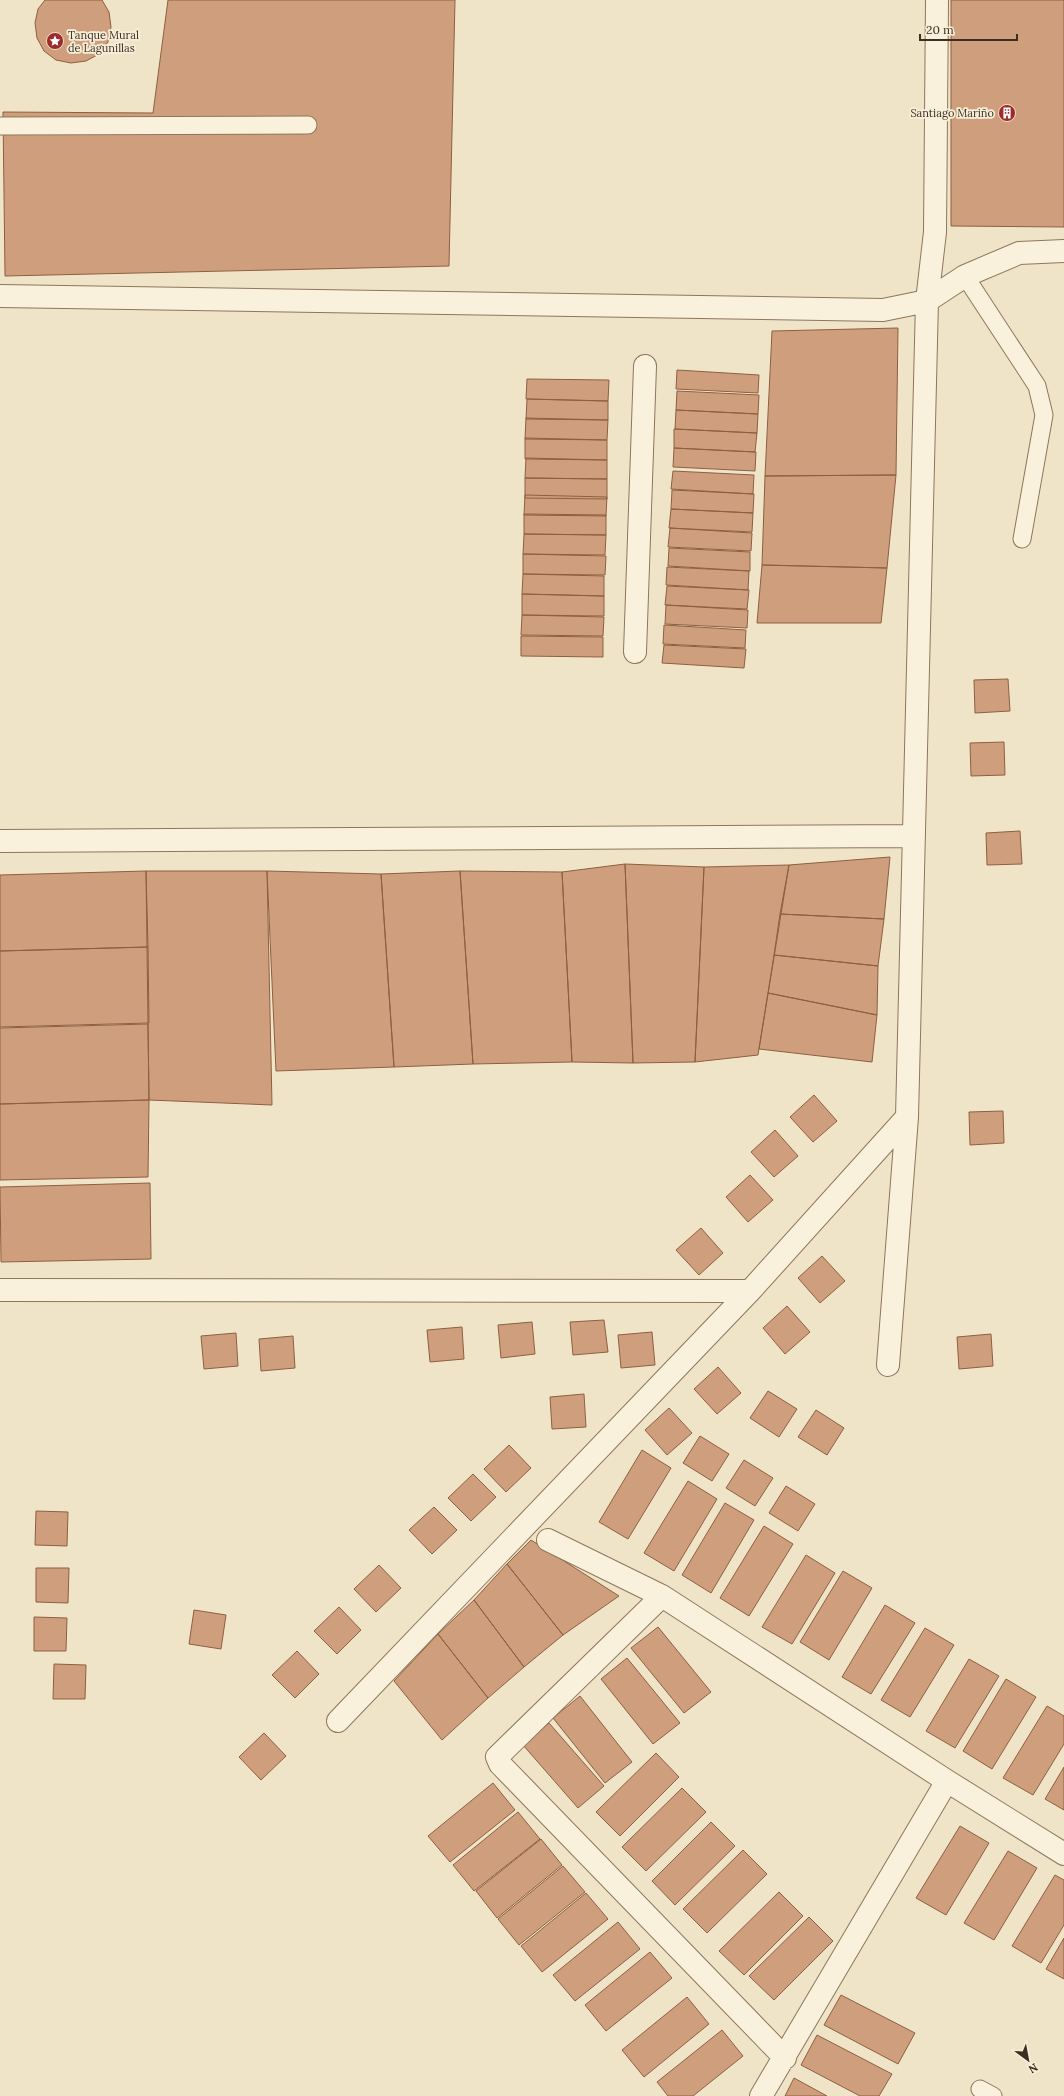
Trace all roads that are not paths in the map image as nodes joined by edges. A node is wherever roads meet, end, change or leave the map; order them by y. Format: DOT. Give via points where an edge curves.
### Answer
graph roads {
  1 [pos="937,0"];
  2 [pos="308,125"];
  3 [pos="0,126"];
  4 [pos="1064,251"];
  5 [pos="965,276"];
  6 [pos="0,296"];
  7 [pos="927,301"];
  8 [pos="645,366"];
  9 [pos="1022,539"];
  10 [pos="635,652"];
  11 [pos="913,836"];
  12 [pos="0,841"];
  13 [pos="907,1117"];
  14 [pos="0,1290"];
  15 [pos="750,1290"];
  16 [pos="888,1365"];
  17 [pos="548,1540"];
  18 [pos="662,1596"];
  19 [pos="338,1722"];
  20 [pos="947,1781"];
  21 [pos="1064,1854"];
  22 [pos="784,2058"];
  23 [pos="761,2096"];
  1 -- 7 [label="street" via="935,232"];
  2 -- 3 [label="lane"];
  4 -- 5 [label="street" via="1019,254"];
  5 -- 7 [label="street"];
  5 -- 9 [label="lane" via="1037,386 1044,415"];
  6 -- 7 [label="street" via="883,310"];
  7 -- 11 [label="street"];
  8 -- 10 [label="street"];
  11 -- 12 [label="street"];
  11 -- 13 [label="street"];
  13 -- 15 [label="street"];
  13 -- 16 [label="street"];
  14 -- 15 [label="street"];
  15 -- 19 [label="street"];
  17 -- 18 [label="street"];
  18 -- 20 [label="street"];
  18 -- 22 [label="street" via="497,1757 500,1764"];
  20 -- 21 [label="street"];
  20 -- 22 [label="street"];
  22 -- 23 [label="street"];
}
